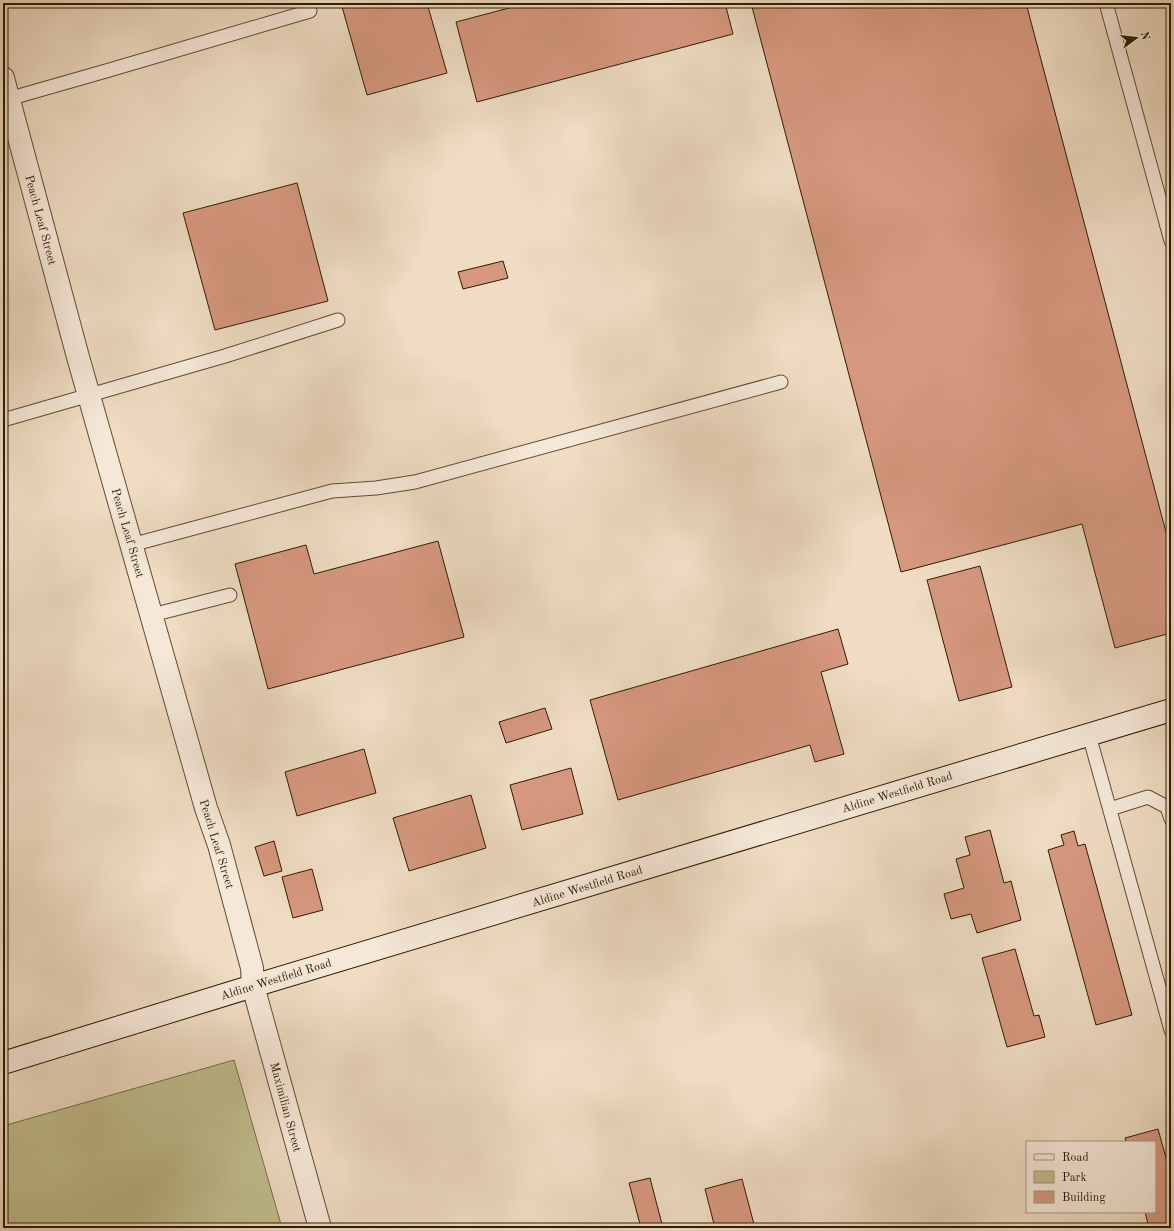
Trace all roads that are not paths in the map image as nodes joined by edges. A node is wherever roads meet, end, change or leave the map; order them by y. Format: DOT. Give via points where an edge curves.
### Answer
graph roads {
  1 [pos="1106,3"];
  2 [pos="310,11"];
  3 [pos="5,88"];
  4 [pos="1169,226"];
  5 [pos="1171,241"];
  6 [pos="338,320"];
  7 [pos="781,382"];
  8 [pos="89,395"];
  9 [pos="3,420"];
  10 [pos="132,545"];
  11 [pos="230,594"];
  12 [pos="152,615"];
  13 [pos="1171,710"];
  14 [pos="1090,735"];
  15 [pos="1110,809"];
  16 [pos="1171,819"];
  17 [pos="253,986"];
  18 [pos="1171,1030"];
  19 [pos="3,1063"];
  20 [pos="320,1228"];
  1 -- 4 [label="lane"];
  2 -- 3 [label="lane" via="106,72"];
  3 -- 8 [label="main road, Peach Leaf Street"];
  4 -- 5 [label="lane"];
  6 -- 8 [label="lane"];
  7 -- 10 [label="lane" via="415,482 332,491"];
  8 -- 9 [label="lane"];
  8 -- 10 [label="main road, Peach Leaf Street"];
  10 -- 12 [label="main road, Peach Leaf Street"];
  11 -- 12 [label="lane"];
  12 -- 17 [label="main road, Peach Leaf Street" via="206,808 219,845 252,968"];
  13 -- 14 [label="main road, Aldine Westfield Road"];
  14 -- 15 [label="lane"];
  14 -- 17 [label="main road, Aldine Westfield Road"];
  15 -- 16 [label="lane" via="1148,797 1167,807"];
  15 -- 18 [label="lane"];
  17 -- 19 [label="main road, Aldine Westfield Road"];
  17 -- 20 [label="main road, Maximilian Street"];
}
